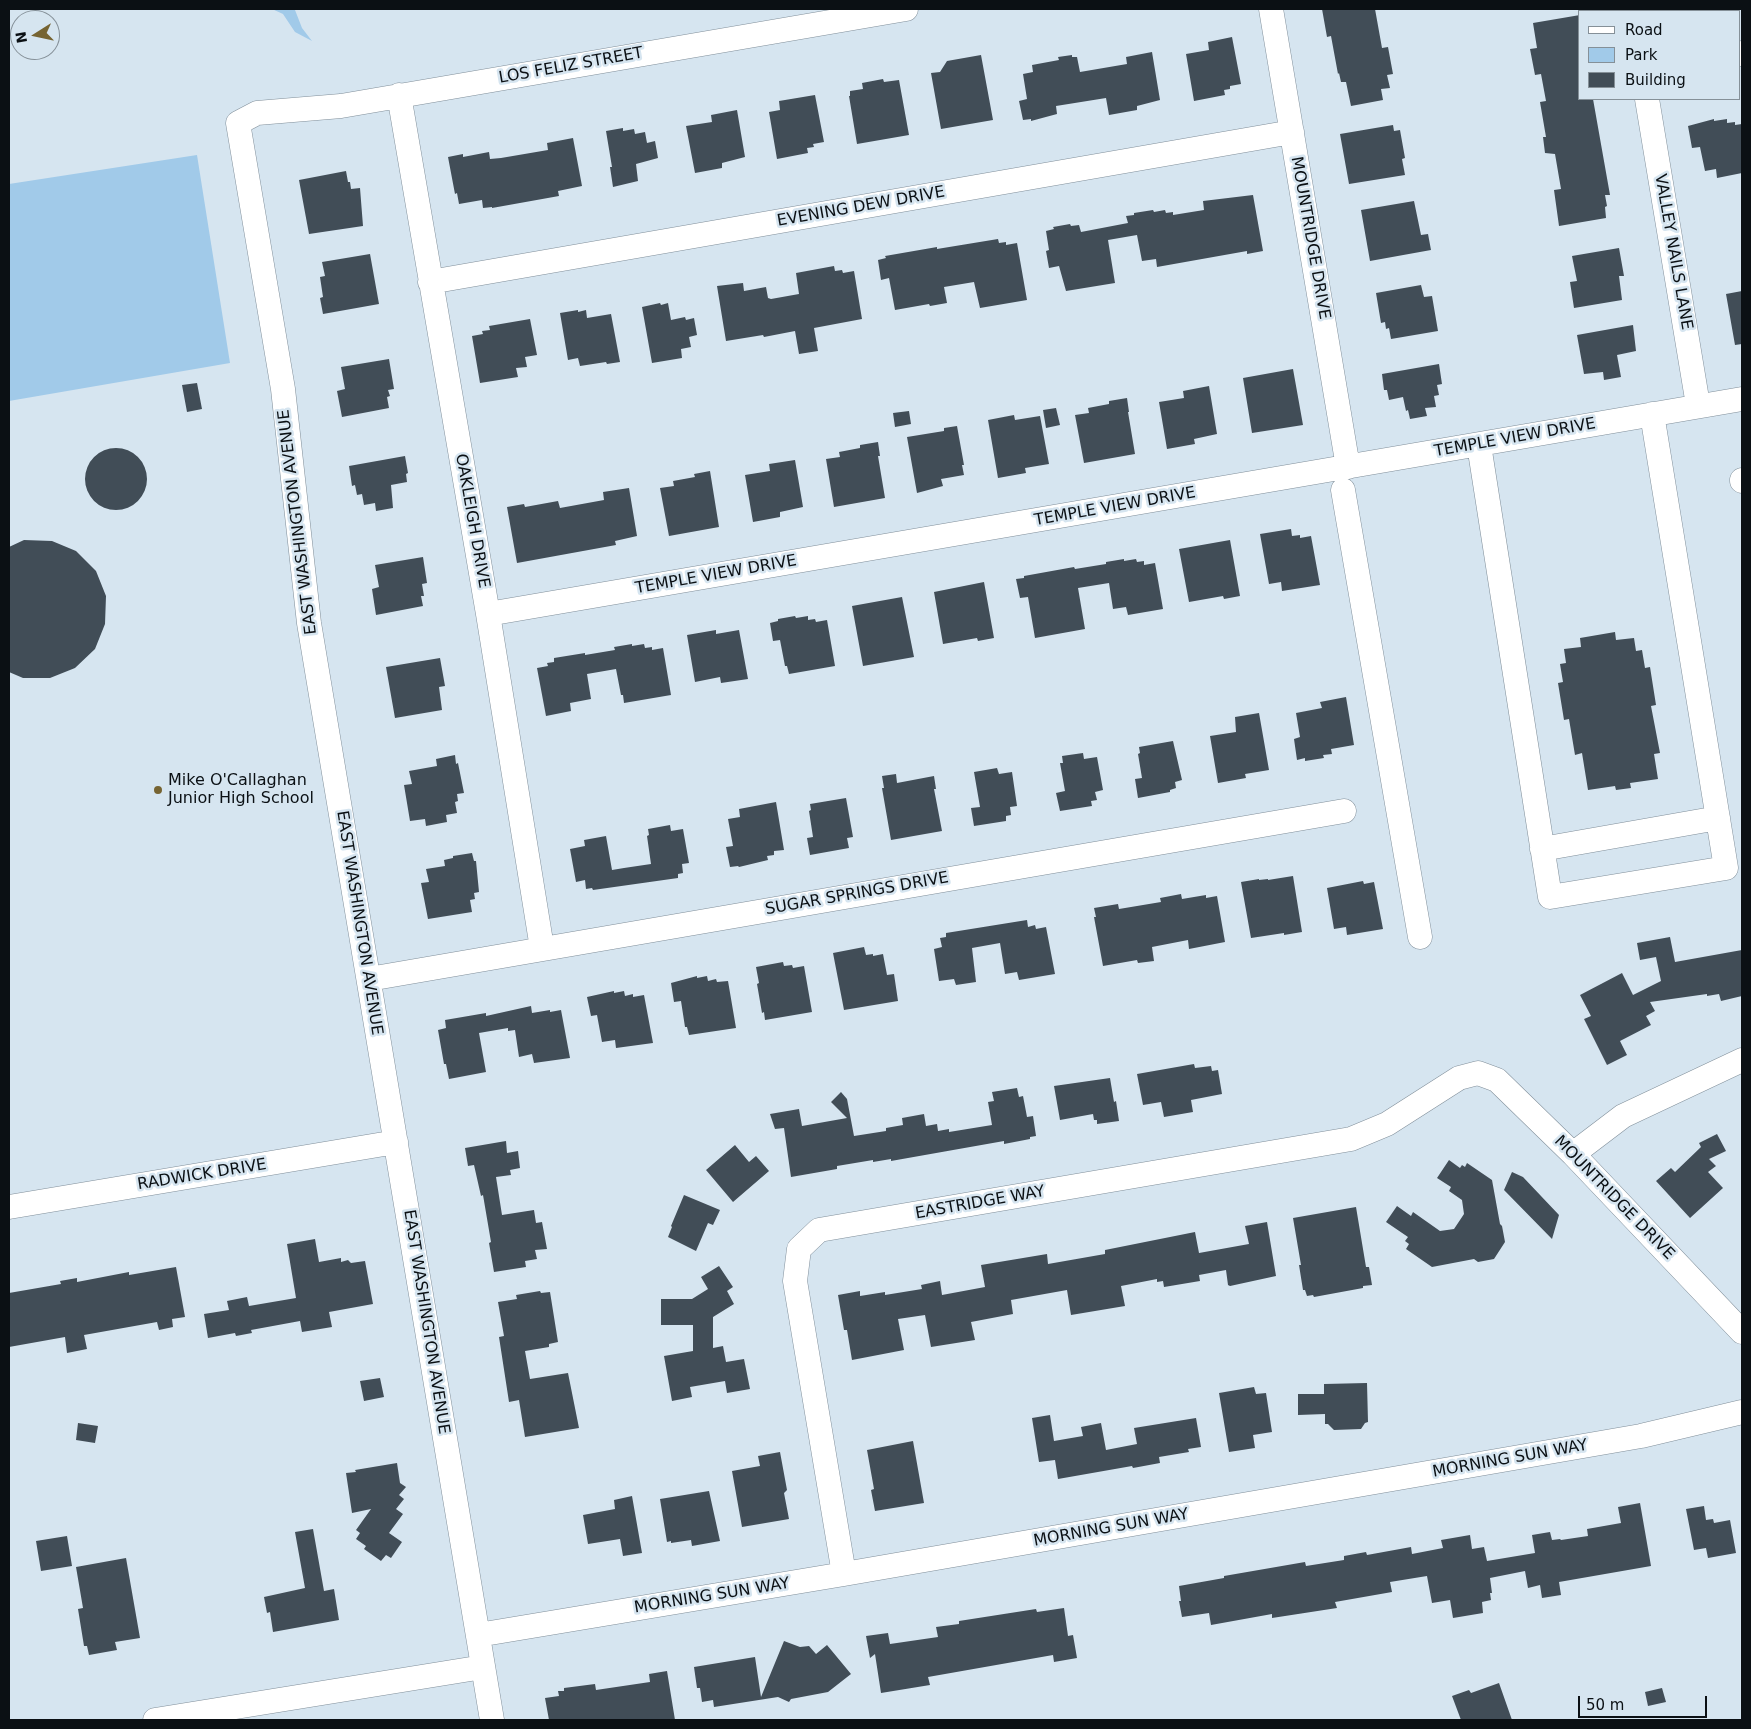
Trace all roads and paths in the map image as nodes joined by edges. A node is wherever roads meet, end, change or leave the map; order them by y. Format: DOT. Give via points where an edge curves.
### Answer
graph roads {
  1 [pos="906,9"];
  2 [pos="1271,9"];
  3 [pos="399,96"];
  4 [pos="1647,100"];
  5 [pos="238,124"];
  6 [pos="1292,132"];
  7 [pos="430,282"];
  8 [pos="1742,399"];
  9 [pos="1698,406"];
  10 [pos="1652,414"];
  11 [pos="1479,445"];
  12 [pos="1348,467"];
  13 [pos="1343,490"];
  14 [pos="488,614"];
  15 [pos="1344,811"];
  16 [pos="1718,818"];
  17 [pos="1542,849"];
  18 [pos="1420,936"];
  19 [pos="542,948"];
  20 [pos="369,979"];
  21 [pos="1742,1060"];
  22 [pos="1478,1073"];
  23 [pos="396,1142"];
  24 [pos="1573,1154"];
  25 [pos="9,1207"];
  26 [pos="1742,1332"];
  27 [pos="1742,1412"];
  28 [pos="844,1574"];
  29 [pos="478,1634"];
  30 [pos="483,1666"];
  31 [pos="154,1720"];
  32 [pos="492,1720"];
  1 -- 3 [label="street, LOS FELIZ STREET"];
  2 -- 6 [label="street, MOUNTRIDGE DRIVE"];
  3 -- 5 [label="street, LOS FELIZ STREET" via="341,106 257,113"];
  3 -- 7 [label="street, OAKLEIGH DRIVE"];
  4 -- 9 [label="street, VALLEY NAILS LANE"];
  5 -- 20 [label="street, EAST WASHINGTON AVENUE" via="283,389 309,623"];
  6 -- 7 [label="street, EVENING DEW DRIVE"];
  6 -- 12 [label="street, MOUNTRIDGE DRIVE"];
  7 -- 14 [label="street, OAKLEIGH DRIVE"];
  8 -- 9 [label="street, TEMPLE VIEW DRIVE"];
  9 -- 10 [label="street, TEMPLE VIEW DRIVE"];
  10 -- 11 [label="street, TEMPLE VIEW DRIVE"];
  10 -- 16 [label="street"];
  11 -- 12 [label="street, TEMPLE VIEW DRIVE"];
  11 -- 17 [label="street"];
  12 -- 14 [label="street, TEMPLE VIEW DRIVE"];
  13 -- 18 [label="street"];
  14 -- 19 [label="street, OAKLEIGH DRIVE"];
  15 -- 19 [label="street, SUGAR SPRINGS DRIVE"];
  16 -- 17 [label="street"];
  16 -- 17 [label="street" via="1726,868 1550,897"];
  19 -- 20 [label="street, SUGAR SPRINGS DRIVE"];
  20 -- 23 [label="street, EAST WASHINGTON AVENUE"];
  21 -- 24 [label="street" via="1623,1116"];
  22 -- 24 [label="street, MOUNTRIDGE DRIVE" via="1497,1080"];
  22 -- 28 [label="street, EASTRIDGE WAY" via="1459,1078 1387,1124 1351,1139 820,1230 799,1249 795,1280"];
  23 -- 25 [label="street, RADWICK DRIVE"];
  23 -- 29 [label="street, EAST WASHINGTON AVENUE"];
  24 -- 26 [label="street, MOUNTRIDGE DRIVE"];
  27 -- 28 [label="street, MORNING SUN WAY" via="1641,1436"];
  28 -- 29 [label="street, MORNING SUN WAY"];
  29 -- 30 [label="street, EAST WASHINGTON AVENUE"];
  30 -- 31 [label="street"];
  30 -- 32 [label="street, EAST WASHINGTON AVENUE"];
}
